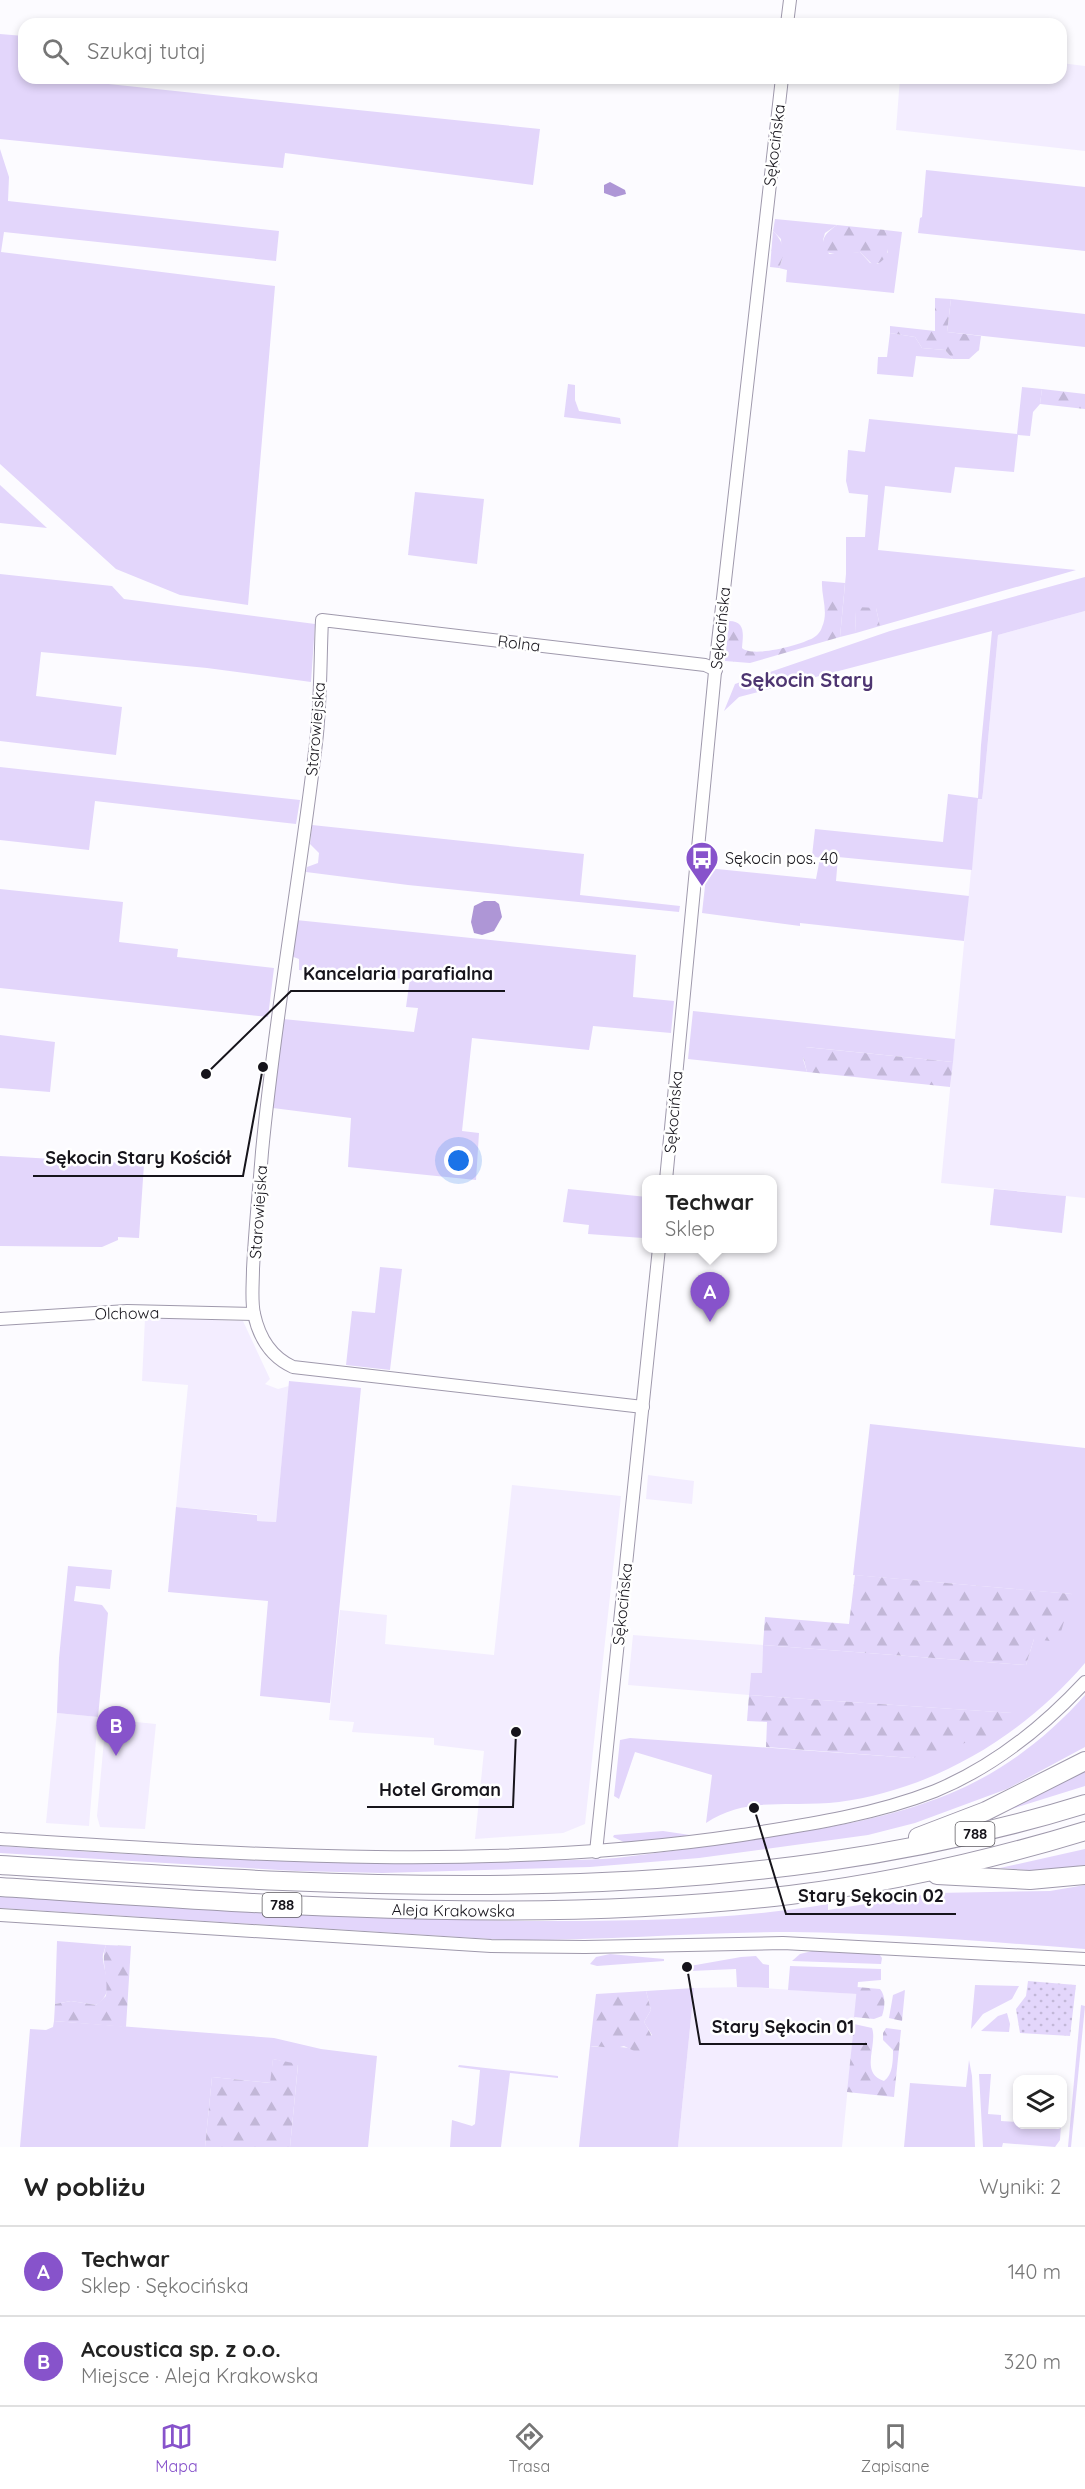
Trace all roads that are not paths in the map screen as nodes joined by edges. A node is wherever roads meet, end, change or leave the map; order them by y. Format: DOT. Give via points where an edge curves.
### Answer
graph roads {
  1 [pos="790,0"];
  2 [pos="788,18"];
  3 [pos="781,84"];
  4 [pos="322,620"];
  5 [pos="716,670"];
  6 [pos="666,1175"];
  7 [pos="658,1253"];
  8 [pos="254,1314"];
  9 [pos="0,1319"];
  10 [pos="643,1407"];
  11 [pos="1085,1682"];
  12 [pos="1085,1761"];
  13 [pos="1085,1804"];
  14 [pos="1085,1831"];
  15 [pos="0,1839"];
  16 [pos="596,1852"];
  17 [pos="862,1855"];
  18 [pos="0,1865"];
  19 [pos="905,1875"];
  20 [pos="1085,1875"];
  21 [pos="0,1887"];
  22 [pos="0,1915"];
  23 [pos="1085,1959"];
  1 -- 2 [label="street"];
  3 -- 5 [label="street, Sękocińska"];
  4 -- 5 [label="street, Rolna" via="705,665"];
  4 -- 8 [label="street, Starowiejska" via="316,743 266,1116 255,1239"];
  5 -- 6 [label="street, Sękocińska"];
  7 -- 10 [label="street, Sękocińska"];
  8 -- 9 [label="street, Olchowa" via="127,1311"];
  8 -- 10 [label="street, Starowiejska" via="273,1354 292,1367"];
  10 -- 16 [label="street, Sękocińska"];
  11 -- 16 [label="street" via="1041,1726 1007,1751 959,1779 915,1798 759,1832"];
  12 -- 17 [label="main road" via="986,1811"];
  13 -- 17 [label="main road, 788" via="1006,1827"];
  14 -- 19 [label="main road, 788" via="1025,1849"];
  15 -- 16 [label="street" via="190,1851 385,1857"];
  17 -- 18 [label="main road, Aleja Krakowska / 788" via="716,1875 541,1886 378,1885"];
  19 -- 20 [label="main road" via="1030,1880"];
  19 -- 21 [label="main road, Aleja Krakowska / 788" via="791,1895 565,1910 341,1908"];
  22 -- 23 [label="street" via="511,1947 783,1943"];
}
